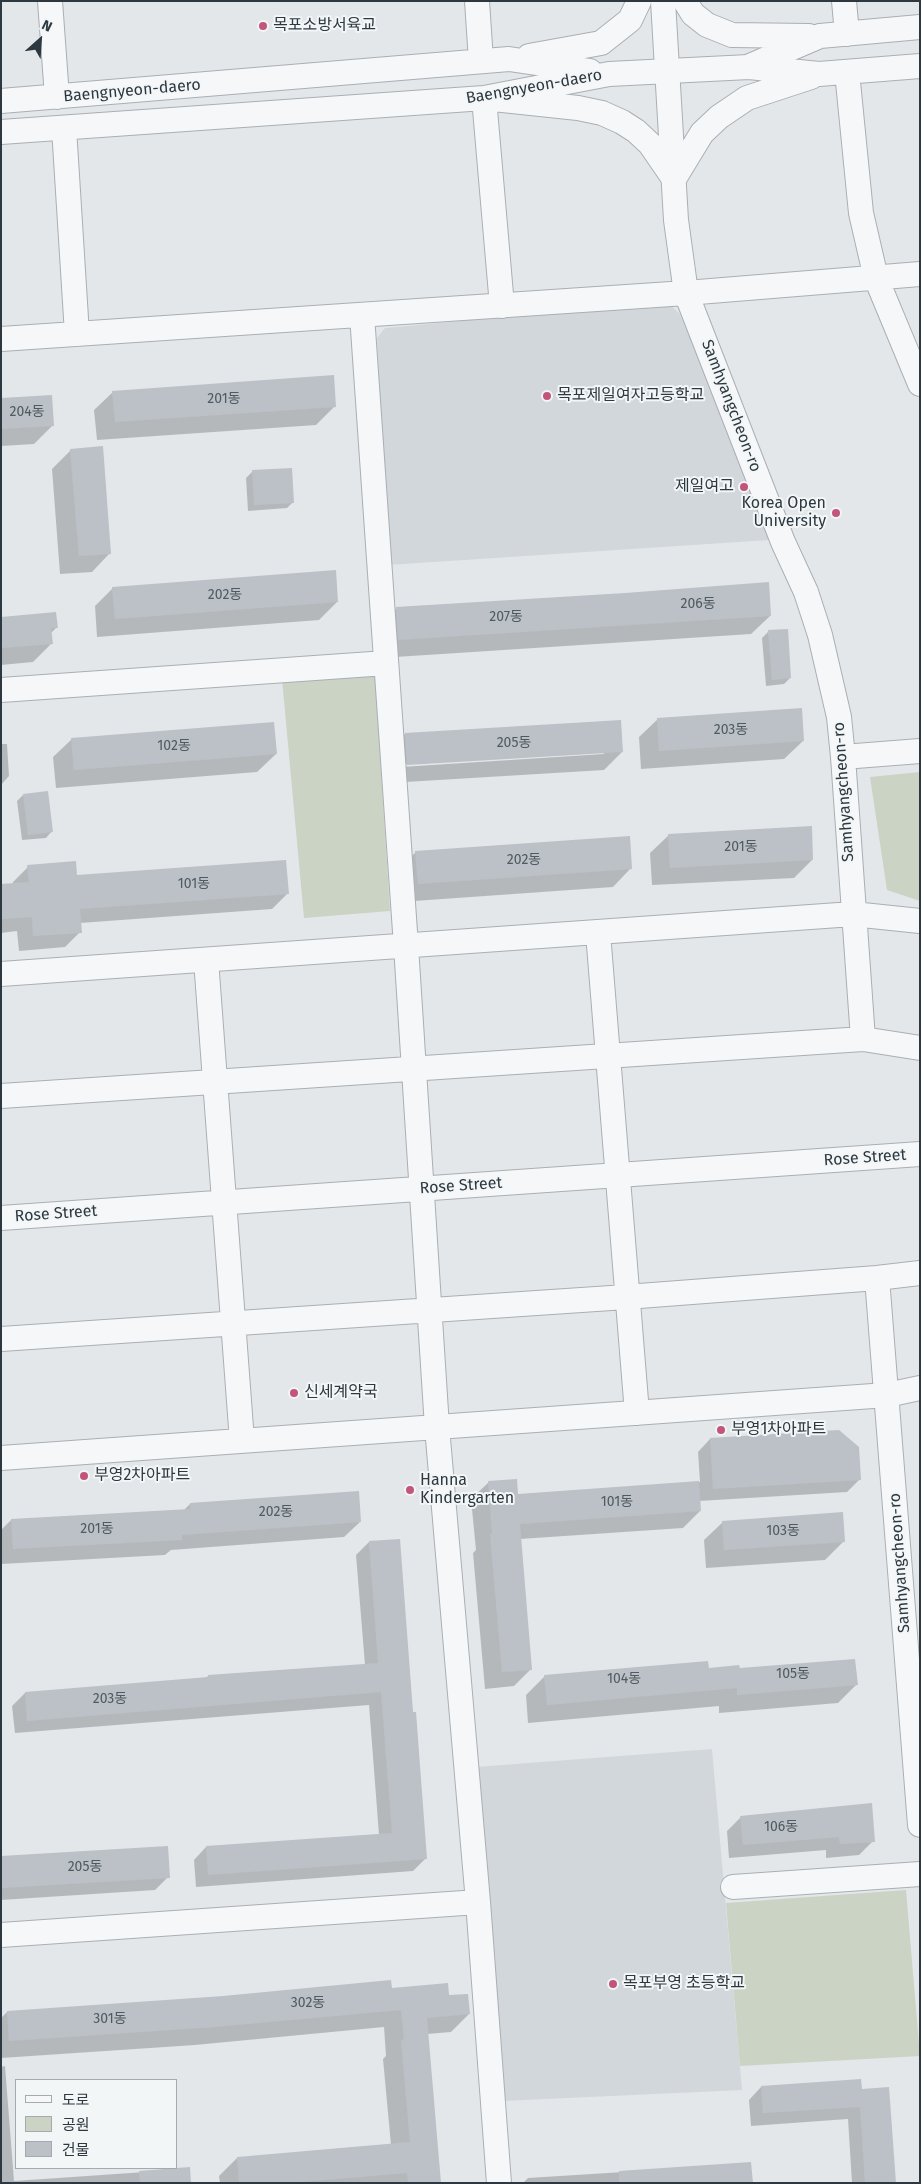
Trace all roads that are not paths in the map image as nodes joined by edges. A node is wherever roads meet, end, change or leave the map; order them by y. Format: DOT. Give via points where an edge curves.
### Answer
graph roads {
  1 [pos="50,1"];
  2 [pos="477,1"];
  3 [pos="639,1"];
  4 [pos="663,1"];
  5 [pos="685,1"];
  6 [pos="844,1"];
  7 [pos="920,27"];
  8 [pos="846,34"];
  9 [pos="820,36"];
  10 [pos="509,60"];
  11 [pos="481,61"];
  12 [pos="920,66"];
  13 [pos="749,67"];
  14 [pos="668,71"];
  15 [pos="847,72"];
  16 [pos="609,74"];
  17 [pos="819,74"];
  18 [pos="58,97"];
  19 [pos="484,98"];
  20 [pos="1,101"];
  21 [pos="64,128"];
  22 [pos="1,132"];
  23 [pos="674,179"];
  24 [pos="920,274"];
  25 [pos="876,278"];
  26 [pos="686,293"];
  27 [pos="502,306"];
  28 [pos="362,315"];
  29 [pos="78,334"];
  30 [pos="1,339"];
  31 [pos="920,384"];
  32 [pos="386,663"];
  33 [pos="1,690"];
  34 [pos="920,751"];
  35 [pos="844,757"];
  36 [pos="853,914"];
  37 [pos="920,921"];
  38 [pos="598,932"];
  39 [pos="406,946"];
  40 [pos="206,960"];
  41 [pos="1,974"];
  42 [pos="863,1038"];
  43 [pos="920,1048"];
  44 [pos="608,1056"];
  45 [pos="414,1069"];
  46 [pos="215,1083"];
  47 [pos="1,1096"];
  48 [pos="920,1154"];
  49 [pos="617,1175"];
  50 [pos="422,1189"];
  51 [pos="224,1202"];
  52 [pos="1,1218"];
  53 [pos="920,1273"];
  54 [pos="877,1278"];
  55 [pos="626,1297"];
  56 [pos="429,1310"];
  57 [pos="233,1324"];
  58 [pos="1,1339"];
  59 [pos="920,1388"];
  60 [pos="887,1395"];
  61 [pos="637,1413"];
  62 [pos="437,1427"];
  63 [pos="242,1441"];
  64 [pos="1,1458"];
  65 [pos="920,1825"];
  66 [pos="920,1874"];
  67 [pos="733,1887"];
  68 [pos="478,1902"];
  69 [pos="1,1935"];
  70 [pos="499,2183"];
  1 -- 18 [label="street"];
  2 -- 11 [label="street"];
  3 -- 10 [label="street" via="630,20 601,43"];
  4 -- 14 [label="street, Samhyangcheon-ro"];
  5 -- 9 [label="street" via="693,14 707,26 732,35"];
  6 -- 8 [label="street"];
  7 -- 8 [label="street"];
  8 -- 9 [label="street"];
  9 -- 13 [label="street"];
  10 -- 11 [label="street, Baengnyeon-daero"];
  10 -- 16 [label="street, Baengnyeon-daero"];
  11 -- 18 [label="street, Baengnyeon-daero"];
  12 -- 15 [label="street"];
  13 -- 14 [label="street"];
  13 -- 17 [label="street"];
  14 -- 16 [label="street"];
  14 -- 23 [label="street, Samhyangcheon-ro"];
  15 -- 17 [label="street"];
  15 -- 25 [label="street" via="861,212"];
  16 -- 19 [label="street, Baengnyeon-daero"];
  17 -- 23 [label="street" via="747,98 719,117 702,133"];
  18 -- 20 [label="street, Baengnyeon-daero"];
  19 -- 21 [label="street, Baengnyeon-daero"];
  19 -- 23 [label="street" via="602,113 636,131 650,144"];
  19 -- 27 [label="street"];
  21 -- 22 [label="street, Baengnyeon-daero"];
  21 -- 29 [label="street"];
  23 -- 26 [label="street, Samhyangcheon-ro"];
  24 -- 25 [label="street"];
  25 -- 26 [label="street"];
  25 -- 31 [label="street"];
  26 -- 27 [label="street"];
  26 -- 35 [label="street, Samhyangcheon-ro" via="783,542 806,592 830,674"];
  27 -- 28 [label="street"];
  28 -- 29 [label="street"];
  28 -- 32 [label="street"];
  29 -- 30 [label="street"];
  32 -- 33 [label="street"];
  32 -- 39 [label="street"];
  34 -- 35 [label="street"];
  35 -- 36 [label="street, Samhyangcheon-ro"];
  36 -- 37 [label="street"];
  36 -- 38 [label="street"];
  36 -- 42 [label="street, Samhyangcheon-ro"];
  38 -- 39 [label="street"];
  38 -- 44 [label="street"];
  39 -- 40 [label="street"];
  39 -- 45 [label="street"];
  40 -- 41 [label="street"];
  40 -- 46 [label="street"];
  42 -- 43 [label="street"];
  42 -- 44 [label="street"];
  44 -- 45 [label="street"];
  44 -- 49 [label="street"];
  45 -- 46 [label="street"];
  45 -- 50 [label="street"];
  46 -- 47 [label="street"];
  46 -- 51 [label="street"];
  48 -- 49 [label="street, Rose Street"];
  49 -- 50 [label="street, Rose Street"];
  49 -- 55 [label="street"];
  50 -- 51 [label="street, Rose Street"];
  50 -- 56 [label="street"];
  51 -- 52 [label="street, Rose Street"];
  51 -- 57 [label="street"];
  53 -- 54 [label="street"];
  54 -- 55 [label="street"];
  54 -- 60 [label="street, Samhyangcheon-ro"];
  55 -- 56 [label="street"];
  55 -- 61 [label="street"];
  56 -- 57 [label="street"];
  56 -- 62 [label="street"];
  57 -- 58 [label="street"];
  57 -- 63 [label="street"];
  59 -- 60 [label="street"];
  60 -- 61 [label="street"];
  60 -- 65 [label="street, Samhyangcheon-ro"];
  61 -- 62 [label="street"];
  62 -- 63 [label="street"];
  62 -- 68 [label="street"];
  63 -- 64 [label="street"];
  66 -- 67 [label="street"];
  68 -- 69 [label="street"];
  68 -- 70 [label="street"];
}
